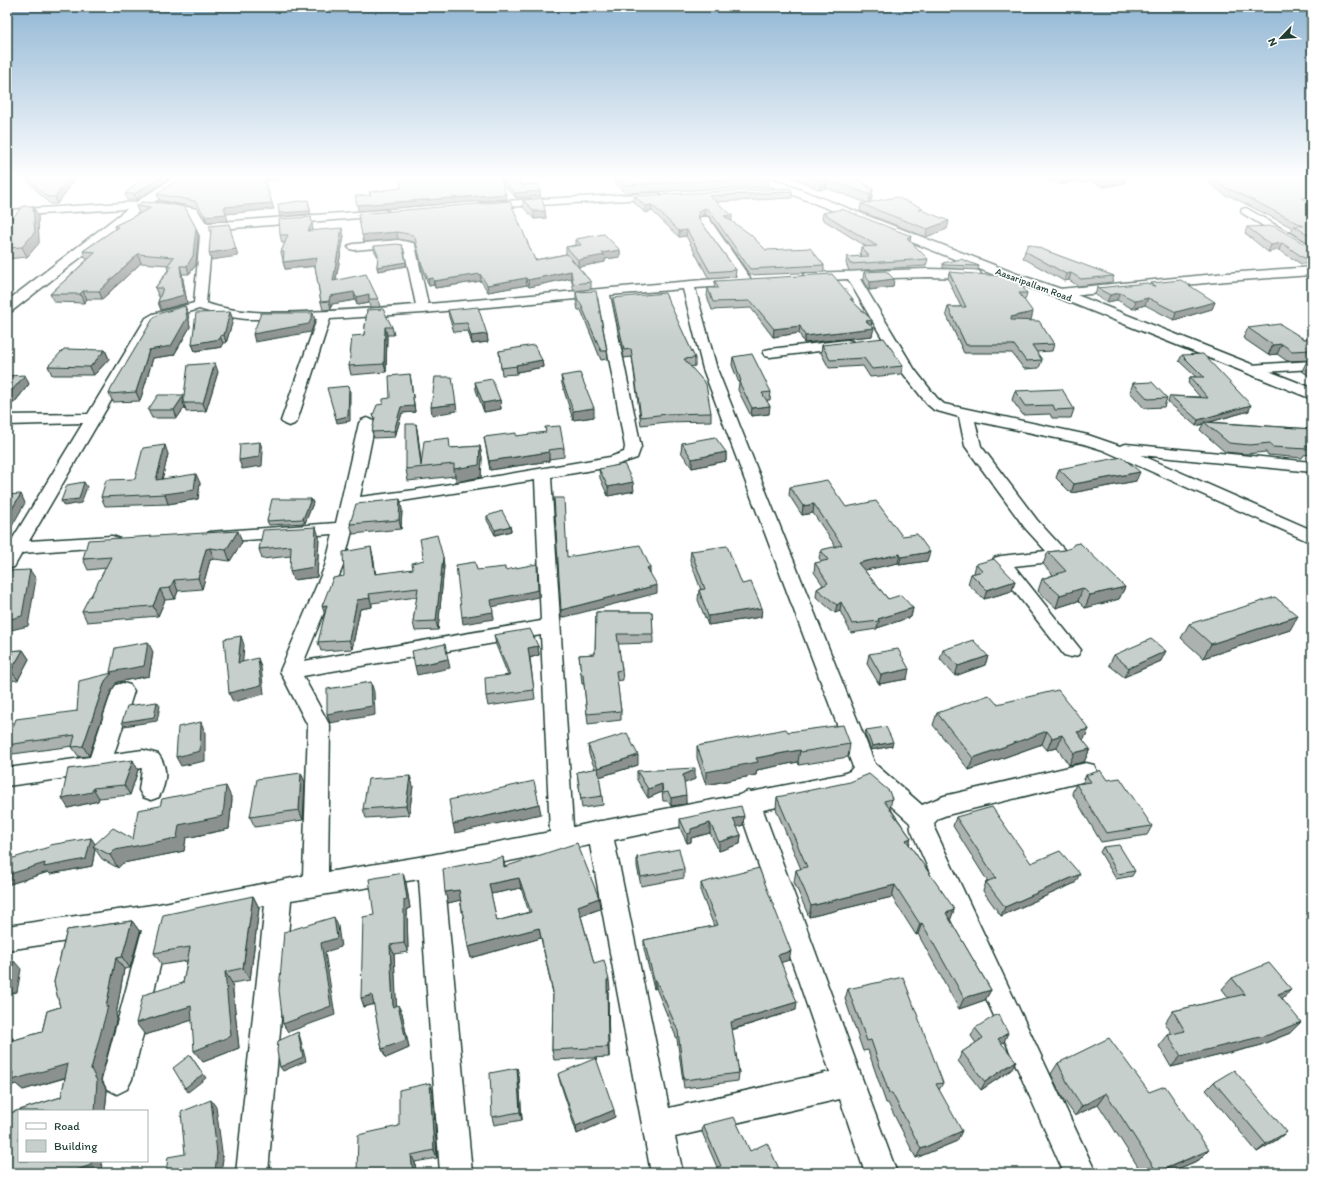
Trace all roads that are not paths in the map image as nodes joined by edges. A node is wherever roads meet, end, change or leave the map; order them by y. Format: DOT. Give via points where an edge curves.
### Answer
graph roads {
  1 [pos="106,231"];
  2 [pos="204,231"];
  3 [pos="711,231"];
  4 [pos="896,231"];
  5 [pos="1279,231"];
  6 [pos="354,247"];
  7 [pos="1312,251"];
  8 [pos="1312,271"];
  9 [pos="852,275"];
  10 [pos="1012,277"];
  11 [pos="793,278"];
  12 [pos="761,280"];
  13 [pos="746,281"];
  14 [pos="688,285"];
  15 [pos="603,292"];
  16 [pos="1058,293"];
  17 [pos="200,305"];
  18 [pos="7,308"];
  19 [pos="423,309"];
  20 [pos="324,315"];
  21 [pos="890,339"];
  22 [pos="874,341"];
  23 [pos="859,343"];
  24 [pos="770,353"];
  25 [pos="1312,366"];
  26 [pos="1250,369"];
  27 [pos="1312,394"];
  28 [pos="966,414"];
  29 [pos="93,418"];
  30 [pos="7,420"];
  31 [pos="289,421"];
  32 [pos="367,423"];
  33 [pos="1109,447"];
  34 [pos="1312,467"];
  35 [pos="543,473"];
  36 [pos="350,504"];
  37 [pos="343,528"];
  38 [pos="199,537"];
  39 [pos="1312,537"];
  40 [pos="128,541"];
  41 [pos="11,556"];
  42 [pos="551,626"];
  43 [pos="1071,650"];
  44 [pos="290,671"];
  45 [pos="124,691"];
  46 [pos="99,764"];
  47 [pos="865,769"];
  48 [pos="1086,772"];
  49 [pos="7,777"];
  50 [pos="151,790"];
  51 [pos="748,801"];
  52 [pos="922,819"];
  53 [pos="600,831"];
  54 [pos="562,839"];
  55 [pos="431,866"];
  56 [pos="315,885"];
  57 [pos="279,891"];
  58 [pos="159,916"];
  59 [pos="7,938"];
  60 [pos="117,1080"];
  61 [pos="849,1082"];
  62 [pos="658,1126"];
  63 [pos="252,1173"];
  64 [pos="456,1173"];
  65 [pos="667,1173"];
  66 [pos="881,1173"];
  67 [pos="1080,1173"];
  1 -- 18 [label="main road"];
  2 -- 17 [label="street" via="206,236"];
  3 -- 13 [label="street"];
  4 -- 10 [label="main road, Aasaripallam Road"];
  5 -- 7 [label="street"];
  6 -- 19 [label="street" via="409,245"];
  8 -- 16 [label="street"];
  9 -- 10 [label="street" via="968,273"];
  9 -- 11 [label="street"];
  9 -- 21 [label="street"];
  10 -- 16 [label="main road, Aasaripallam Road"];
  12 -- 13 [label="street"];
  13 -- 14 [label="street"];
  14 -- 15 [label="street"];
  14 -- 47 [label="street" via="710,369"];
  15 -- 19 [label="street"];
  15 -- 35 [label="street" via="633,447 631,455 622,459"];
  16 -- 26 [label="main road, Aasaripallam Road"];
  17 -- 20 [label="street" via="225,314 245,316"];
  17 -- 29 [label="street" via="151,321"];
  19 -- 20 [label="street"];
  20 -- 31 [label="street"];
  21 -- 22 [label="street"];
  21 -- 28 [label="street" via="909,372 932,401 940,407"];
  23 -- 24 [label="street"];
  25 -- 26 [label="street"];
  26 -- 27 [label="main road, Aasaripallam Road"];
  28 -- 33 [label="street" via="1088,440"];
  28 -- 43 [label="street" via="973,446 1031,524 1060,555 1001,562"];
  29 -- 30 [label="street"];
  29 -- 41 [label="street"];
  32 -- 36 [label="street"];
  33 -- 34 [label="street"];
  33 -- 39 [label="street"];
  35 -- 36 [label="street"];
  35 -- 42 [label="street"];
  36 -- 37 [label="street"];
  37 -- 38 [label="street"];
  37 -- 44 [label="street" via="334,566"];
  40 -- 41 [label="street"];
  42 -- 44 [label="street"];
  42 -- 54 [label="street"];
  44 -- 56 [label="street" via="319,726"];
  45 -- 46 [label="street"];
  46 -- 49 [label="street"];
  46 -- 50 [label="street" via="150,760 154,770"];
  47 -- 51 [label="street" via="858,778 847,783"];
  47 -- 52 [label="street"];
  48 -- 52 [label="street" via="944,806 930,811"];
  51 -- 53 [label="street"];
  51 -- 61 [label="street"];
  52 -- 67 [label="street" via="923,830"];
  53 -- 54 [label="street"];
  53 -- 62 [label="street"];
  54 -- 55 [label="street"];
  55 -- 56 [label="street"];
  55 -- 64 [label="street"];
  56 -- 57 [label="street"];
  57 -- 58 [label="street"];
  57 -- 63 [label="street"];
  58 -- 59 [label="street"];
  58 -- 60 [label="street"];
  61 -- 62 [label="street"];
  61 -- 66 [label="street"];
  62 -- 65 [label="street"];
}
